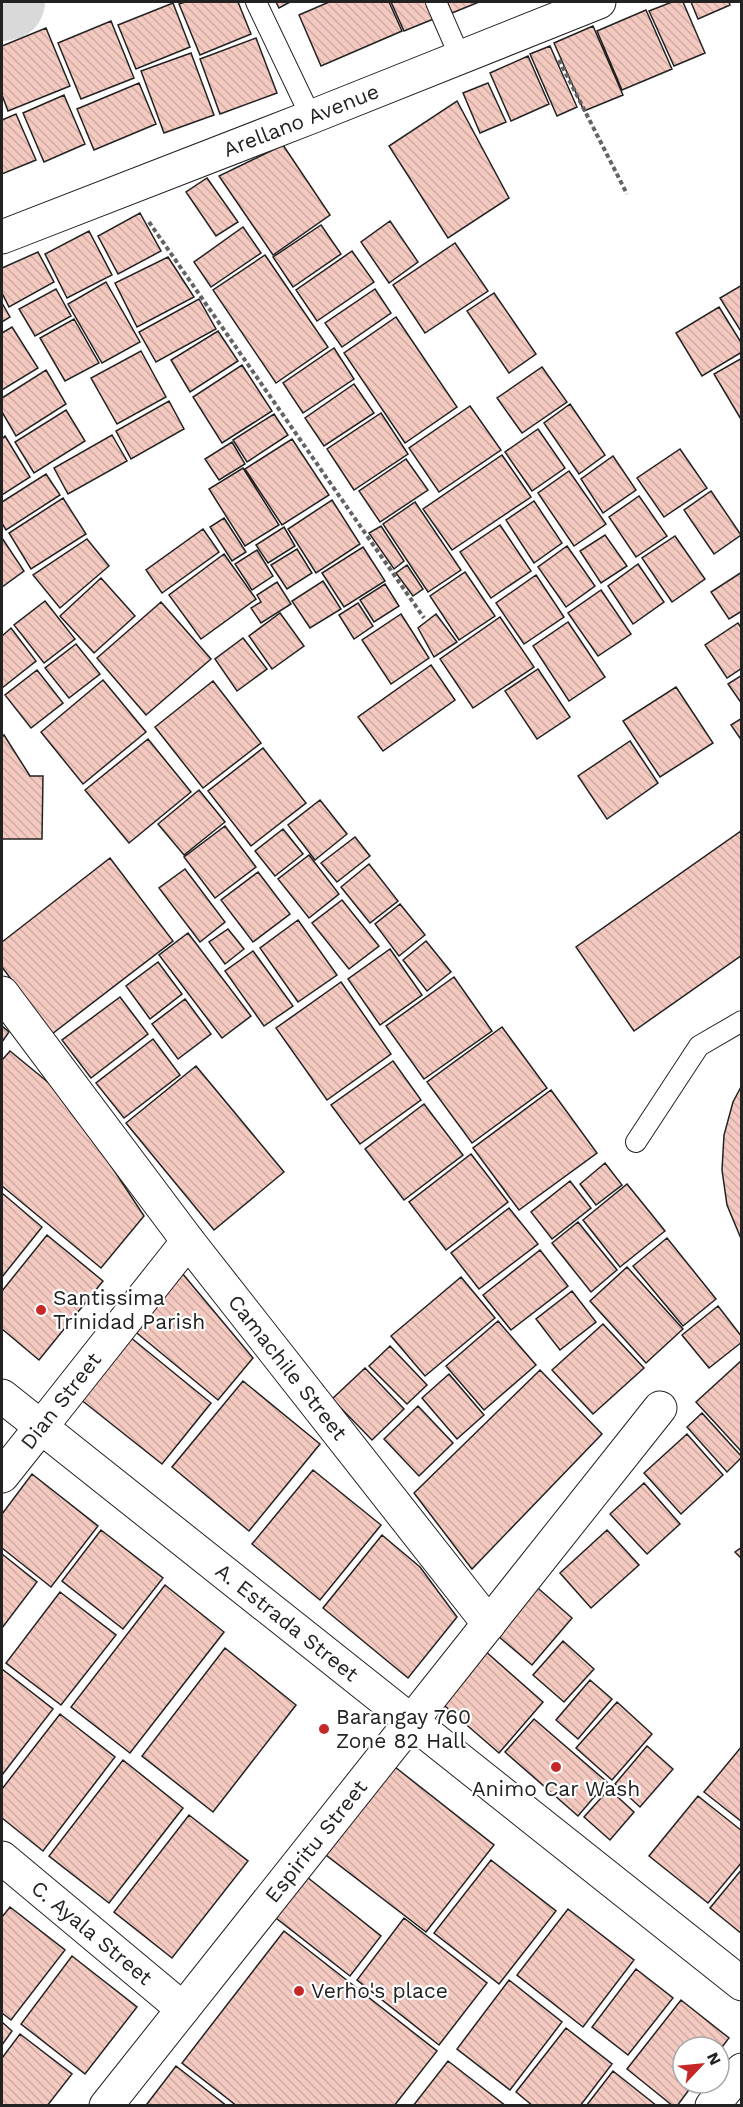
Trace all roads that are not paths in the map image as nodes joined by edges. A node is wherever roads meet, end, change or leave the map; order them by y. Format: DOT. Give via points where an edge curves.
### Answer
graph roads {
  1 [pos="256,2"];
  2 [pos="436,2"];
  3 [pos="598,2"];
  4 [pos="460,57"];
  5 [pos="311,117"];
  6 [pos="2,237"];
  7 [pos="2,993"];
  8 [pos="741,1021"];
  9 [pos="636,1142"];
  10 [pos="188,1242"];
  11 [pos="2,1396"];
  12 [pos="660,1408"];
  13 [pos="41,1427"];
  14 [pos="2,1476"];
  15 [pos="489,1624"];
  16 [pos="410,1722"];
  17 [pos="2,1858"];
  18 [pos="741,1984"];
  19 [pos="183,2009"];
  20 [pos="741,2070"];
  21 [pos="106,2106"];
  22 [pos="712,2106"];
  1 -- 5 [label="lane"];
  2 -- 4 [label="lane"];
  3 -- 4 [label="street, Arellano Avenue"];
  4 -- 5 [label="street, Arellano Avenue"];
  5 -- 6 [label="street, Arellano Avenue"];
  7 -- 10 [label="street, Camachile Street"];
  8 -- 9 [label="lane" via="699,1046"];
  10 -- 13 [label="street, Dian Street"];
  10 -- 15 [label="street, Camachile Street"];
  11 -- 13 [label="street, A. Estrada Street"];
  12 -- 15 [label="street, Espiritu Street"];
  13 -- 14 [label="street, Dian Street"];
  13 -- 16 [label="street, A. Estrada Street"];
  15 -- 16 [label="street, Espiritu Street"];
  16 -- 18 [label="street, A. Estrada Street"];
  16 -- 19 [label="street, Espiritu Street"];
  17 -- 19 [label="street, C. Ayala Street"];
  19 -- 21 [label="street, Espiritu Street"];
  20 -- 22 [label="street"];
}
